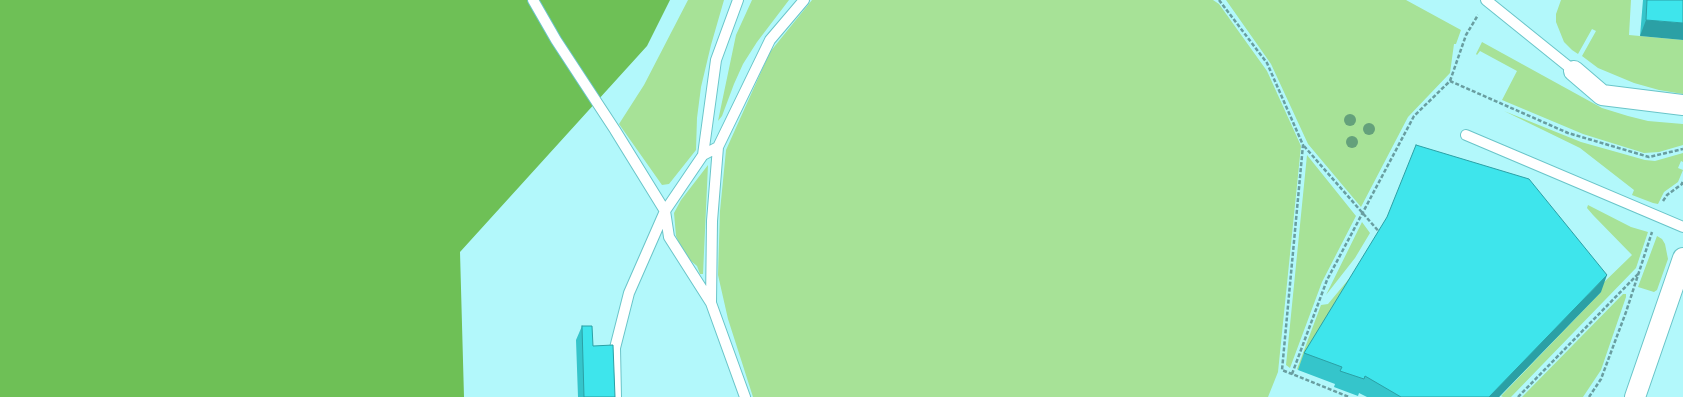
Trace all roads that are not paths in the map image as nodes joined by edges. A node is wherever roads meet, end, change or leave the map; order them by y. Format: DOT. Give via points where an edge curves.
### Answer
graph roads {
  1 [pos="533,0"];
  2 [pos="738,0"];
  3 [pos="804,0"];
  4 [pos="1487,0"];
  5 [pos="1574,71"];
  6 [pos="1683,105"];
  7 [pos="1466,135"];
  8 [pos="718,147"];
  9 [pos="703,155"];
  10 [pos="664,211"];
  11 [pos="1683,228"];
  12 [pos="1683,258"];
  13 [pos="711,303"];
  14 [pos="616,397"];
  15 [pos="744,397"];
  16 [pos="1635,397"];
  1 -- 10 [label="lane"];
  2 -- 9 [label="lane" via="716,60"];
  3 -- 8 [label="lane" via="770,40"];
  4 -- 5 [label="lane"];
  5 -- 6 [label="street" via="1602,95"];
  7 -- 11 [label="lane"];
  8 -- 9 [label="lane"];
  8 -- 13 [label="lane" via="712,221"];
  9 -- 10 [label="lane"];
  10 -- 13 [label="lane" via="669,237"];
  10 -- 14 [label="lane" via="629,293 615,348"];
  12 -- 16 [label="street"];
  13 -- 15 [label="lane"];
}
